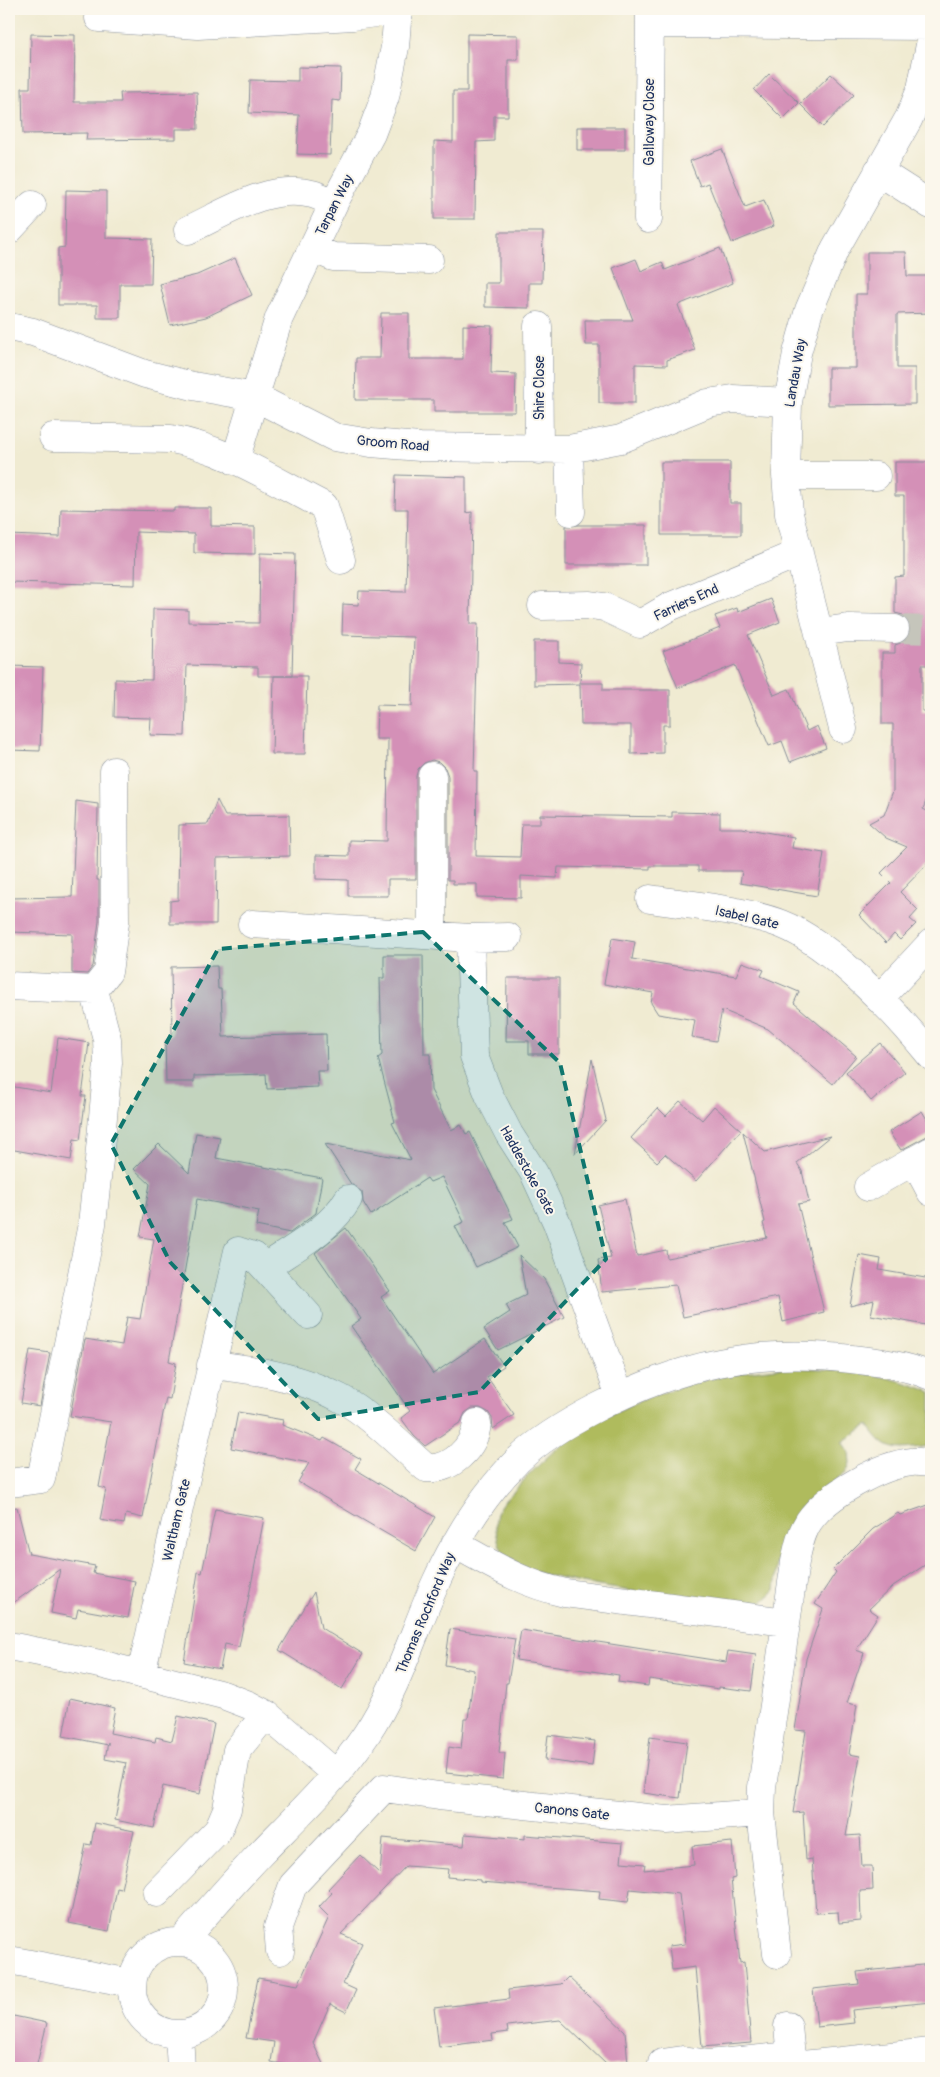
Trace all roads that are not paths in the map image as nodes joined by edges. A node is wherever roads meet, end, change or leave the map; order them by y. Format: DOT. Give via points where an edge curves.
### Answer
graph roads {
  1 [pos="398,9"];
  2 [pos="262,15"];
  3 [pos="650,16"];
  4 [pos="99,18"];
  5 [pos="931,26"];
  6 [pos="931,40"];
  7 [pos="878,170"];
  8 [pos="334,203"];
  9 [pos="32,205"];
  10 [pos="931,205"];
  11 [pos="648,219"];
  12 [pos="9,230"];
  13 [pos="188,230"];
  14 [pos="312,248"];
  15 [pos="430,260"];
  16 [pos="538,326"];
  17 [pos="9,327"];
  18 [pos="254,397"];
  19 [pos="788,402"];
  20 [pos="53,437"];
  21 [pos="569,449"];
  22 [pos="539,450"];
  23 [pos="235,461"];
  24 [pos="786,476"];
  25 [pos="876,476"];
  26 [pos="571,512"];
  27 [pos="799,553"];
  28 [pos="341,560"];
  29 [pos="542,606"];
  30 [pos="895,630"];
  31 [pos="820,632"];
  32 [pos="843,729"];
  33 [pos="114,771"];
  34 [pos="432,776"];
  35 [pos="650,899"];
  36 [pos="252,924"];
  37 [pos="432,935"];
  38 [pos="508,937"];
  39 [pos="470,938"];
  40 [pos="931,943"];
  41 [pos="9,986"];
  42 [pos="94,990"];
  43 [pos="879,999"];
  44 [pos="931,1056"];
  45 [pos="923,1156"];
  46 [pos="868,1187"];
  47 [pos="931,1192"];
  48 [pos="348,1199"];
  49 [pos="265,1268"];
  50 [pos="308,1315"];
  51 [pos="211,1365"];
  52 [pos="931,1376"];
  53 [pos="620,1396"];
  54 [pos="477,1423"];
  55 [pos="931,1463"];
  56 [pos="9,1483"];
  57 [pos="455,1544"];
  58 [pos="786,1622"];
  59 [pos="9,1646"];
  60 [pos="141,1674"];
  61 [pos="266,1714"];
  62 [pos="336,1774"];
  63 [pos="761,1813"];
  64 [pos="157,1893"];
  65 [pos="184,1940"];
  66 [pos="280,1951"];
  67 [pos="777,1954"];
  68 [pos="9,1960"];
  69 [pos="131,1983"];
  70 [pos="788,2026"];
  71 [pos="179,2035"];
  72 [pos="931,2052"];
  73 [pos="662,2063"];
  74 [pos="792,2063"];
  75 [pos="182,2068"];
  1 -- 2 [label="street" via="353,16"];
  1 -- 8 [label="street, Tarpan Way" via="395,47 385,97 371,134"];
  2 -- 4 [label="street" via="198,25"];
  3 -- 5 [label="street, Galloway Close"];
  3 -- 11 [label="street, Galloway Close"];
  6 -- 7 [label="street, Landau Way" via="921,89 909,118"];
  7 -- 10 [label="street"];
  7 -- 19 [label="street, Landau Way" via="835,249 809,310"];
  8 -- 13 [label="street" via="313,194 282,192 239,206"];
  8 -- 14 [label="street, Tarpan Way"];
  9 -- 12 [label="street"];
  14 -- 15 [label="street" via="333,257"];
  14 -- 18 [label="street, Tarpan Way" via="279,318"];
  16 -- 22 [label="street, Shire Close"];
  17 -- 18 [label="street, Groom Road" via="33,332 145,374"];
  18 -- 22 [label="street, Groom Road" via="334,437 420,447"];
  18 -- 23 [label="street, Tarpan Way"];
  19 -- 21 [label="street, Groom Road" via="733,399 708,403 621,439"];
  19 -- 24 [label="street, Landau Way"];
  20 -- 23 [label="street" via="171,439"];
  21 -- 22 [label="street, Groom Road"];
  21 -- 26 [label="street"];
  23 -- 28 [label="street" via="324,506"];
  24 -- 25 [label="street"];
  24 -- 27 [label="street, Landau Way"];
  27 -- 29 [label="street, Farriers End" via="669,607 640,624 604,607"];
  27 -- 31 [label="street, Landau Way"];
  30 -- 31 [label="street" via="848,628"];
  31 -- 32 [label="street, Landau Way"];
  33 -- 42 [label="street" via="115,922 108,972"];
  34 -- 37 [label="street"];
  35 -- 43 [label="street, Isabel Gate" via="780,924 828,951"];
  36 -- 37 [label="street"];
  37 -- 39 [label="street"];
  38 -- 39 [label="street"];
  39 -- 53 [label="street, Haddestoke Gate" via="474,1056 489,1095 534,1173 557,1223"];
  40 -- 43 [label="street"];
  41 -- 42 [label="street"];
  42 -- 56 [label="street" via="107,1039 108,1063 92,1224 41,1479"];
  43 -- 44 [label="street, Isabel Gate"];
  45 -- 46 [label="street"];
  45 -- 47 [label="street"];
  48 -- 49 [label="street" via="342,1210 325,1226"];
  49 -- 50 [label="street"];
  49 -- 51 [label="street, Waltham Gate" via="254,1256 238,1251"];
  51 -- 54 [label="street" via="279,1375 341,1398 426,1468 449,1465 462,1454 476,1432"];
  51 -- 60 [label="street, Waltham Gate"];
  52 -- 53 [label="street, Thomas Rochford Way" via="905,1366 820,1355 776,1354 709,1364 668,1375"];
  53 -- 57 [label="street, Thomas Rochford Way" via="568,1423 519,1459 486,1496"];
  55 -- 58 [label="street" via="913,1462 883,1470 839,1493 820,1508 808,1522 800,1540"];
  57 -- 58 [label="street" via="539,1587"];
  57 -- 62 [label="street, Thomas Rochford Way" via="383,1706 366,1736"];
  58 -- 63 [label="street"];
  59 -- 60 [label="street"];
  60 -- 61 [label="street" via="223,1694"];
  61 -- 62 [label="street"];
  61 -- 64 [label="street" via="237,1750 227,1809 218,1830"];
  62 -- 65 [label="street, Thomas Rochford Way" via="228,1888"];
  63 -- 66 [label="street, Canons Gate" via="666,1820 384,1788 293,1886 278,1927"];
  63 -- 67 [label="street"];
  65 -- 69 [label="street" via="158,1945 139,1960"];
  65 -- 71 [label="street" via="202,1946 219,1963 226,1994 218,2014 205,2027"];
  68 -- 69 [label="street"];
  69 -- 71 [label="street" via="137,2011 155,2030"];
  70 -- 74 [label="street"];
  71 -- 75 [label="street"];
  72 -- 74 [label="street"];
  73 -- 74 [label="street" via="683,2060 708,2064"];
}
